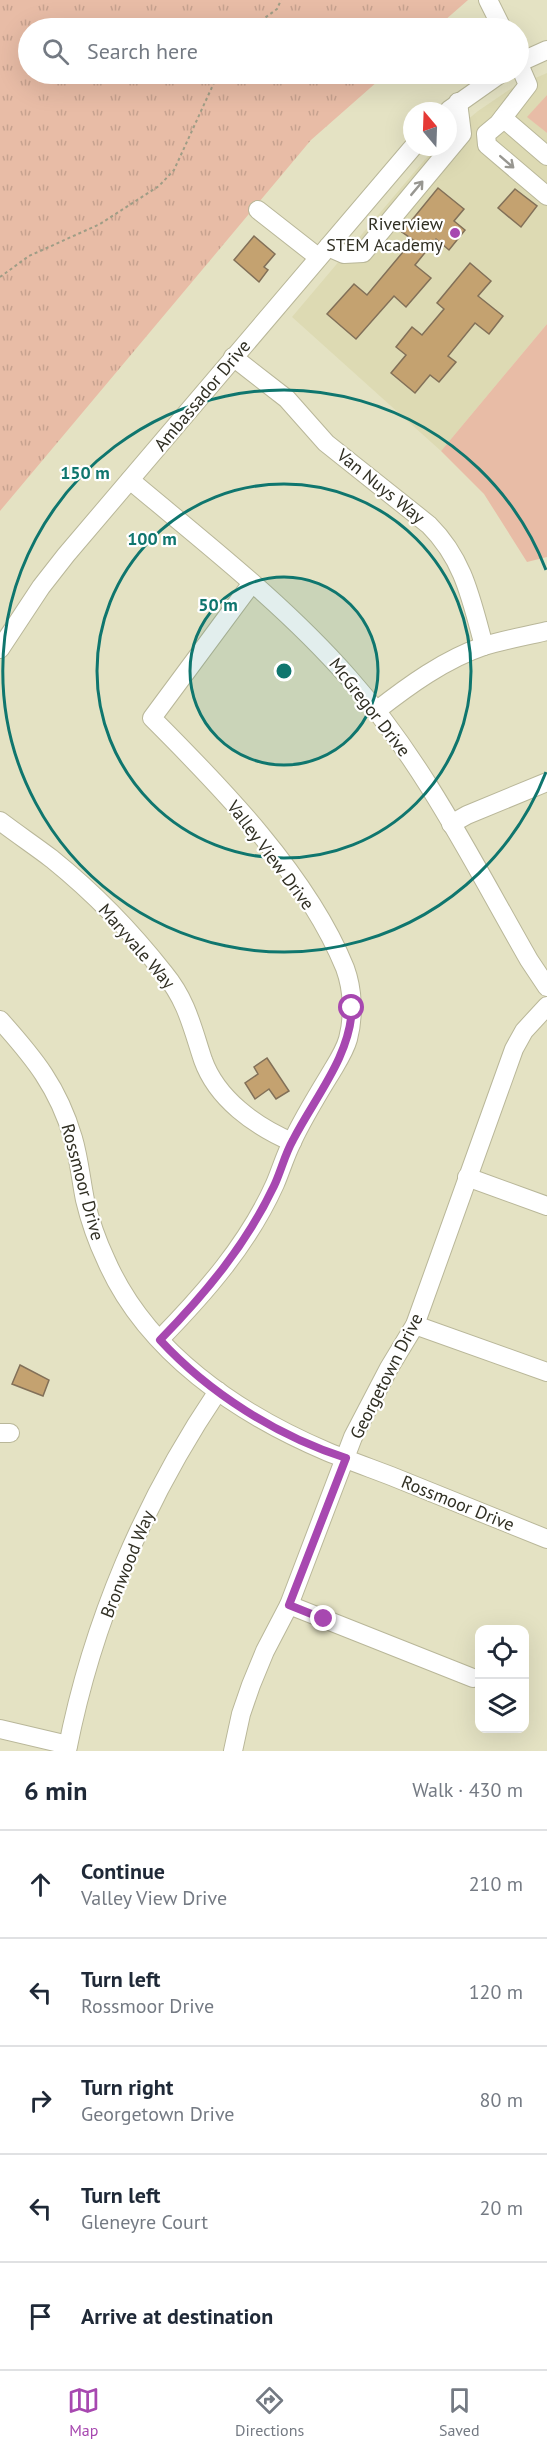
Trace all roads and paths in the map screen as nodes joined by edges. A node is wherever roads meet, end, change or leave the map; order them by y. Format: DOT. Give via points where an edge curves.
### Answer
graph roads {
  1 [pos="282,0"];
  2 [pos="488,0"];
  3 [pos="265,18"];
  4 [pos="497,18"];
  5 [pos="547,50"];
  6 [pos="529,58"];
  7 [pos="213,84"];
  8 [pos="485,84"];
  9 [pos="528,84"];
  10 [pos="457,103"];
  11 [pos="457,118"];
  12 [pos="501,121"];
  13 [pos="457,140"];
  14 [pos="405,156"];
  15 [pos="444,156"];
  16 [pos="547,156"];
  17 [pos="547,196"];
  18 [pos="258,210"];
  19 [pos="323,252"];
  20 [pos="0,277"];
  21 [pos="233,357"];
  22 [pos="130,480"];
  23 [pos="252,583"];
  24 [pos="547,631"];
  25 [pos="484,646"];
  26 [pos="0,649"];
  27 [pos="376,711"];
  28 [pos="547,782"];
  29 [pos="0,821"];
  30 [pos="451,824"];
  31 [pos="547,987"];
  32 [pos="547,1006"];
  33 [pos="3,1029"];
  34 [pos="292,1142"];
  35 [pos="467,1178"];
  36 [pos="547,1206"];
  37 [pos="415,1325"];
  38 [pos="160,1340"];
  39 [pos="547,1372"];
  40 [pos="218,1391"];
  41 [pos="346,1458"];
  42 [pos="547,1539"];
  43 [pos="289,1605"];
  44 [pos="473,1678"];
  45 [pos="0,1730"];
  46 [pos="67,1748"];
  47 [pos="238,1750"];
  1 -- 3 [label="path"];
  2 -- 4 [label="street"];
  5 -- 6 [label="street"];
  7 -- 20 [label="path" via="174,170 159,186 100,224 29,256"];
  8 -- 10 [label="street"];
  9 -- 12 [label="street"];
  13 -- 11 [label="street, one-way" via="462,134"];
  12 -- 16 [label="street"];
  12 -- 17 [label="street, one-way" via="486,134 487,145"];
  14 -- 19 [label="street, Ambassador Drive"];
  19 -- 15 [label="street, one-way" via="363,253"];
  18 -- 19 [label="street"];
  19 -- 21 [label="street, Ambassador Drive"];
  21 -- 22 [label="street, Ambassador Drive"];
  21 -- 25 [label="street, Van Nuys Way" via="287,399 327,442 442,538 465,578"];
  22 -- 23 [label="street, McGregor Drive"];
  22 -- 26 [label="street, Ambassador Drive" via="41,587"];
  23 -- 27 [label="street, McGregor Drive" via="324,650"];
  23 -- 34 [label="street, Valley View Drive" via="152,718 263,838 317,915 345,968 352,1008 348,1038"];
  24 -- 25 [label="street"];
  25 -- 27 [label="street" via="444,665"];
  27 -- 30 [label="street, McGregor Drive"];
  28 -- 30 [label="street"];
  29 -- 34 [label="street, Maryvale Way" via="81,884 137,940 178,992 194,1026 204,1062 221,1090 250,1119"];
  30 -- 31 [label="street, McGregor Drive"];
  32 -- 35 [label="street, Georgetown Drive" via="513,1049"];
  33 -- 38 [label="street, Rossmoor Drive" via="31,1054 60,1101 77,1151 99,1245 124,1295"];
  34 -- 38 [label="street, Valley View Drive" via="275,1185 240,1246 210,1287"];
  35 -- 36 [label="street"];
  35 -- 37 [label="street, Georgetown Drive"];
  37 -- 39 [label="street"];
  37 -- 41 [label="street, Georgetown Drive" via="384,1377"];
  38 -- 40 [label="street, Rossmoor Drive"];
  40 -- 41 [label="street, Rossmoor Drive" via="289,1434"];
  40 -- 46 [label="street, Bronwood Way" via="170,1467 123,1564 92,1653"];
  41 -- 42 [label="street, Rossmoor Drive"];
  41 -- 43 [label="street, Georgetown Drive"];
  43 -- 44 [label="street"];
  43 -- 47 [label="street, Georgetown Drive" via="251,1685 241,1714"];
  45 -- 46 [label="street"];
}
